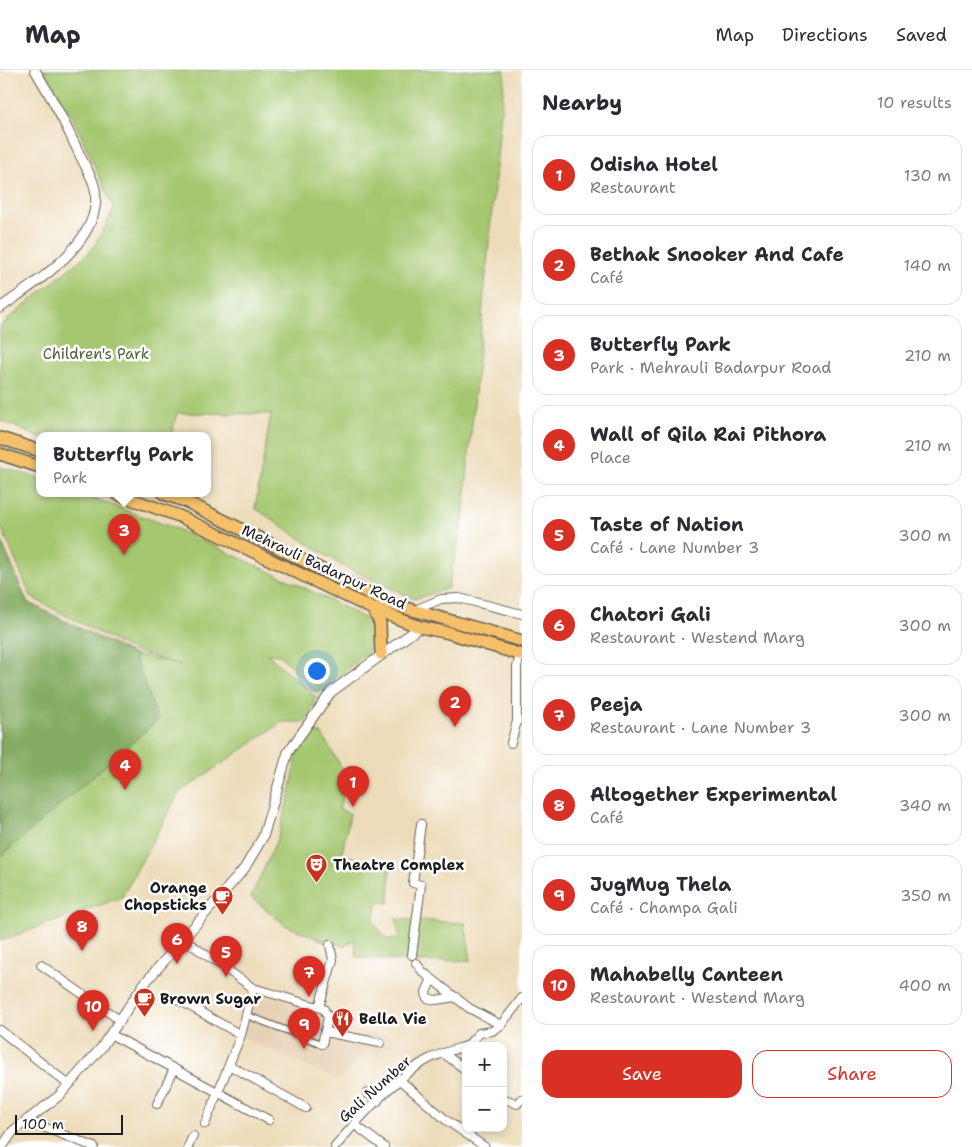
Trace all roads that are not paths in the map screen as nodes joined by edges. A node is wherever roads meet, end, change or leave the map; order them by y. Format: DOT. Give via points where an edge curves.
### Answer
graph roads {
  1 [pos="35,70"];
  2 [pos="0,308"];
  3 [pos="0,438"];
  4 [pos="36,450"];
  5 [pos="0,454"];
  6 [pos="36,465"];
  7 [pos="125,497"];
  8 [pos="173,497"];
  9 [pos="373,608"];
  10 [pos="415,610"];
  11 [pos="522,614"];
  12 [pos="420,627"];
  13 [pos="522,641"];
  14 [pos="381,654"];
  15 [pos="521,654"];
  16 [pos="511,743"];
  17 [pos="421,824"];
  18 [pos="182,938"];
  19 [pos="330,945"];
  20 [pos="412,955"];
  21 [pos="416,963"];
  22 [pos="41,965"];
  23 [pos="432,979"];
  24 [pos="253,988"];
  25 [pos="456,997"];
  26 [pos="522,998"];
  27 [pos="177,999"];
  28 [pos="319,1007"];
  29 [pos="246,1015"];
  30 [pos="121,1021"];
  31 [pos="502,1025"];
  32 [pos="0,1030"];
  33 [pos="325,1032"];
  34 [pos="112,1035"];
  35 [pos="241,1035"];
  36 [pos="470,1042"];
  37 [pos="380,1043"];
  38 [pos="322,1044"];
  39 [pos="462,1047"];
  40 [pos="443,1053"];
  41 [pos="229,1065"];
  42 [pos="462,1067"];
  43 [pos="174,1069"];
  44 [pos="401,1081"];
  45 [pos="69,1085"];
  46 [pos="218,1092"];
  47 [pos="368,1093"];
  48 [pos="522,1099"];
  49 [pos="507,1100"];
  50 [pos="378,1101"];
  51 [pos="157,1104"];
  52 [pos="306,1108"];
  53 [pos="26,1120"];
  54 [pos="270,1120"];
  55 [pos="205,1124"];
  56 [pos="354,1124"];
  57 [pos="193,1136"];
  58 [pos="2,1147"];
  59 [pos="94,1147"];
  60 [pos="188,1147"];
  61 [pos="335,1147"];
  62 [pos="384,1147"];
  63 [pos="485,1147"];
  1 -- 2 [label="street" via="54,101 95,187 94,215 81,240 70,252"];
  3 -- 4 [label="main road"];
  5 -- 6 [label="main road"];
  7 -- 9 [label="main road, Mehrauli Badarpur Road" via="179,516"];
  8 -- 10 [label="main road, Mehrauli Badarpur Road" via="388,603"];
  9 -- 12 [label="main road, Mehrauli Badarpur Road"];
  9 -- 14 [label="main road" via="380,624"];
  10 -- 11 [label="street" via="441,599 459,598"];
  10 -- 13 [label="main road, Mehrauli Badarpur Road"];
  12 -- 14 [label="street"];
  12 -- 15 [label="main road, Mehrauli Badarpur Road"];
  14 -- 18 [label="street" via="334,689 309,722 288,752 255,854"];
  15 -- 16 [label="street" via="517,667 517,721"];
  17 -- 20 [label="street" via="413,883 421,885"];
  18 -- 24 [label="street"];
  18 -- 30 [label="street" via="144,984"];
  19 -- 28 [label="street" via="333,960"];
  21 -- 23 [label="street"];
  22 -- 30 [label="street"];
  23 -- 25 [label="street"];
  23 -- 25 [label="street" via="427,998"];
  24 -- 28 [label="street"];
  24 -- 29 [label="street"];
  25 -- 31 [label="street" via="469,1008"];
  26 -- 31 [label="street"];
  27 -- 35 [label="street"];
  28 -- 33 [label="street" via="324,1009 328,1018"];
  29 -- 35 [label="street"];
  29 -- 38 [label="street"];
  30 -- 34 [label="street"];
  31 -- 36 [label="street, Gali Number" via="479,1033"];
  32 -- 45 [label="street"];
  33 -- 37 [label="street"];
  33 -- 38 [label="street"];
  34 -- 43 [label="street"];
  34 -- 45 [label="street"];
  35 -- 41 [label="street"];
  39 -- 40 [label="street, Gali Number"];
  40 -- 42 [label="street"];
  40 -- 44 [label="street, Gali Number" via="427,1060"];
  41 -- 46 [label="street"];
  41 -- 52 [label="street"];
  43 -- 46 [label="street"];
  43 -- 51 [label="street"];
  44 -- 50 [label="street, Gali Number"];
  44 -- 63 [label="street" via="446,1120"];
  45 -- 53 [label="street"];
  46 -- 54 [label="street"];
  46 -- 55 [label="street"];
  47 -- 50 [label="street"];
  48 -- 49 [label="street" via="517,1104"];
  50 -- 56 [label="street, Gali Number"];
  53 -- 58 [label="street"];
  53 -- 59 [label="street"];
  56 -- 61 [label="street, Gali Number"];
  56 -- 62 [label="street"];
  57 -- 60 [label="street"];
}
